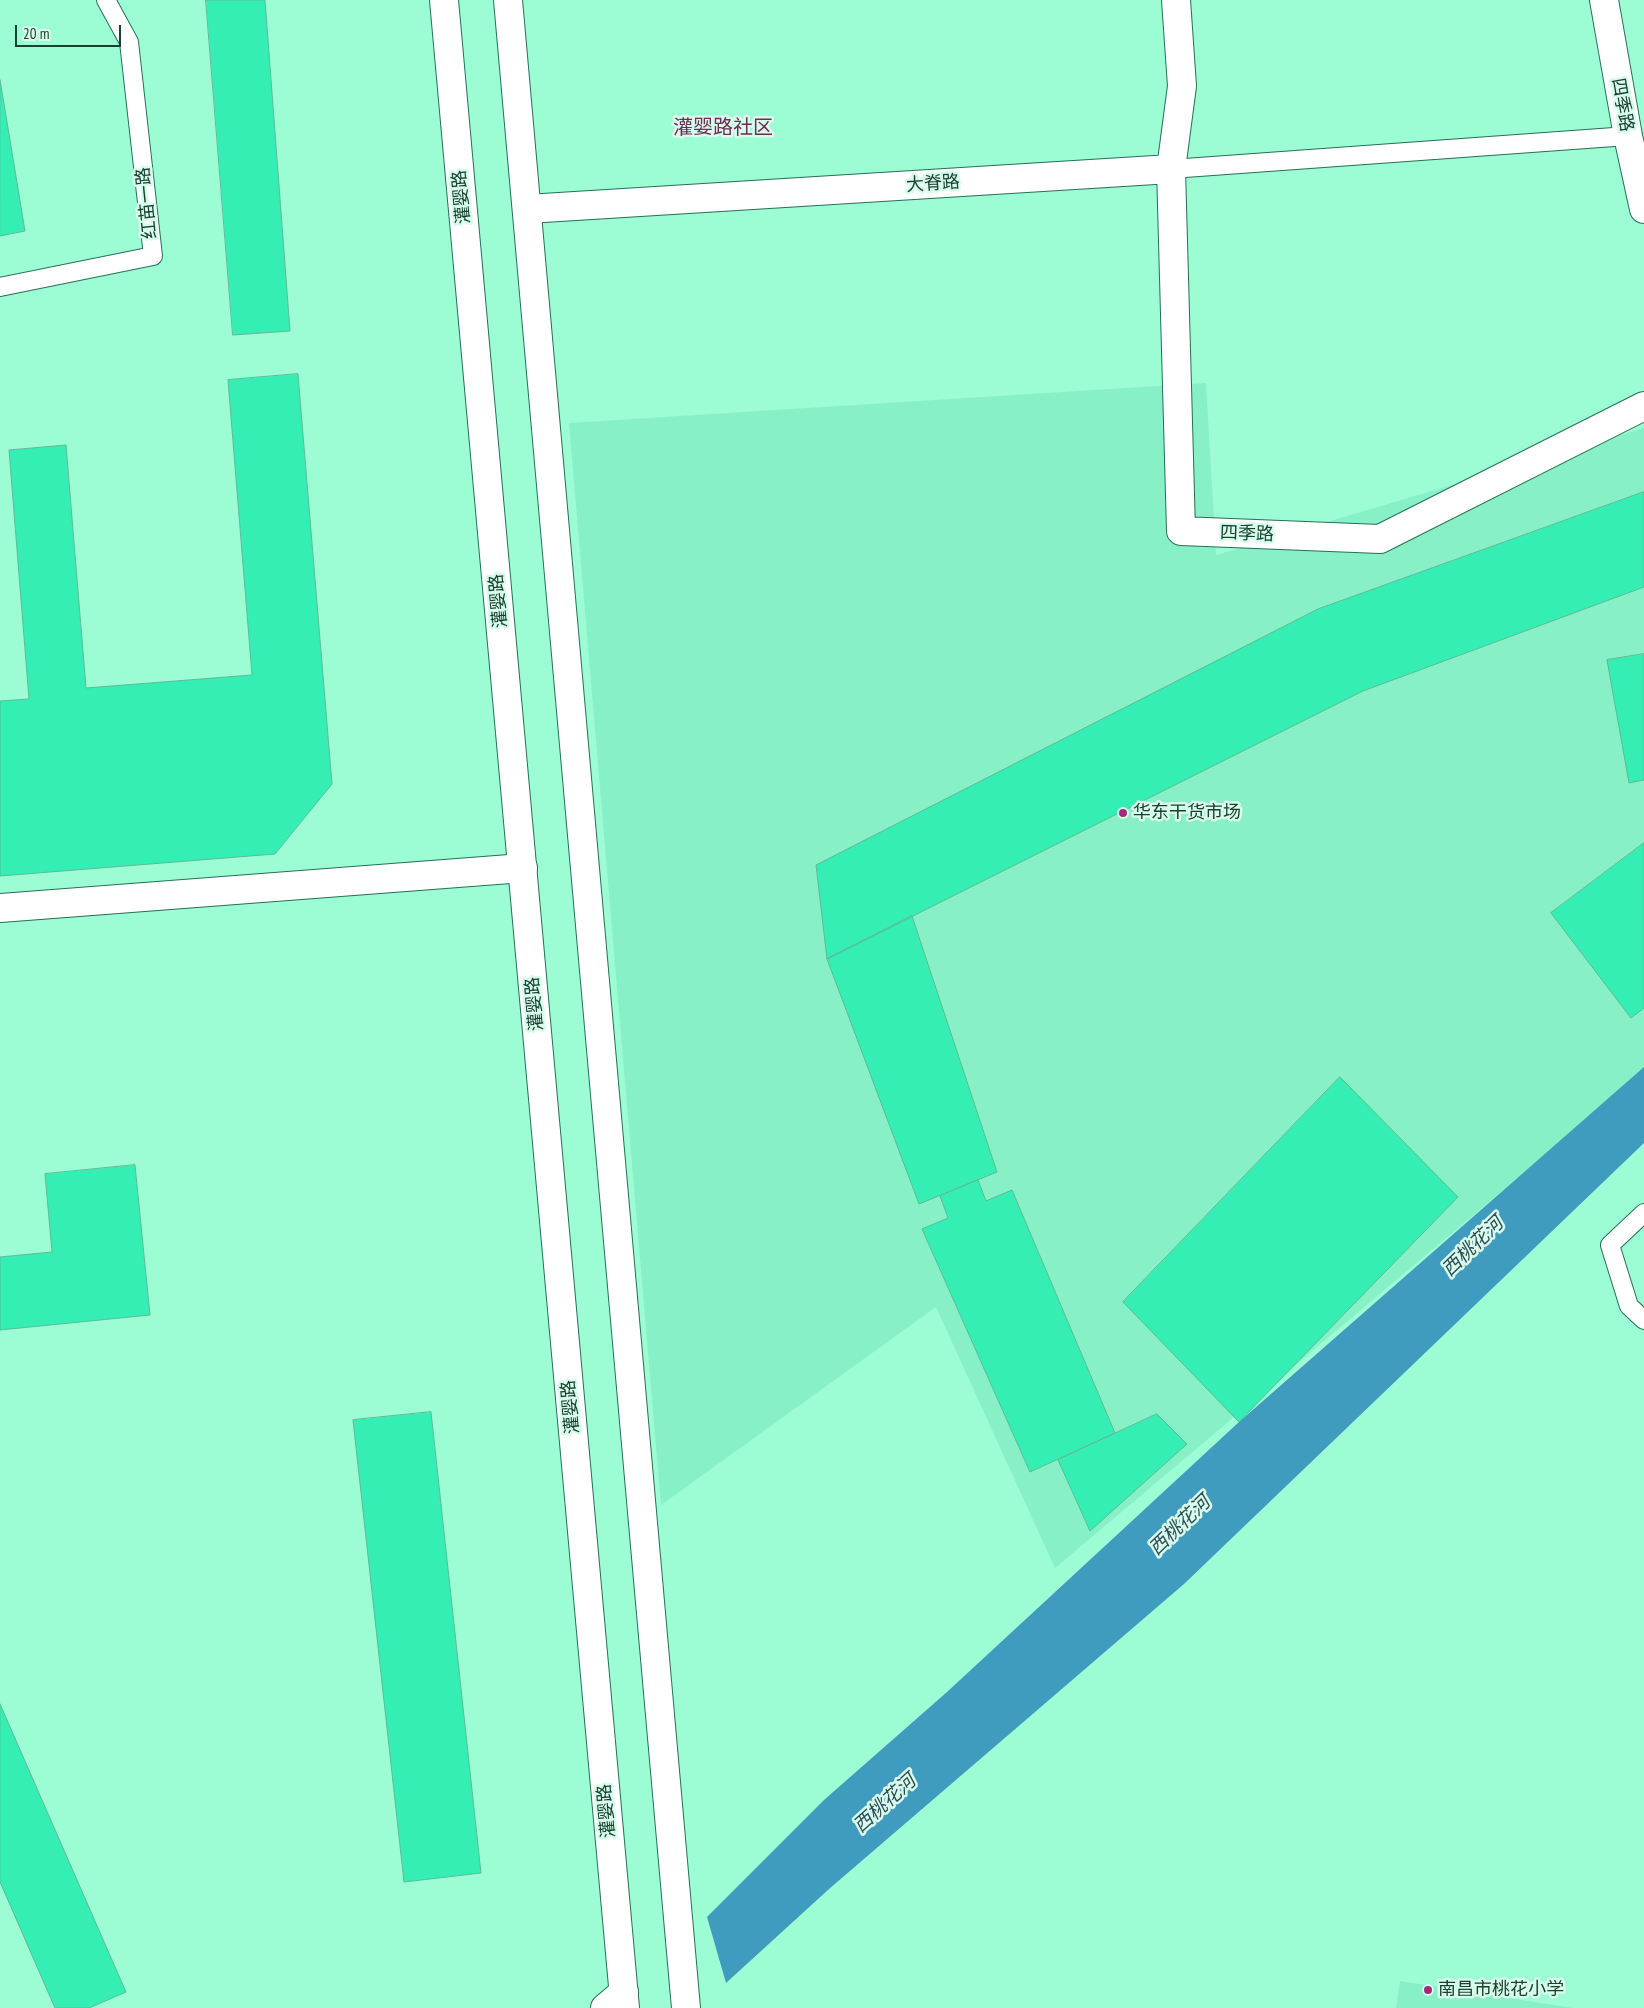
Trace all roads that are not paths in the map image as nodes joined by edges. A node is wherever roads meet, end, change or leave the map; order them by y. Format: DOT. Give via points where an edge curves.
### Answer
graph roads {
  1 [pos="106,0"];
  2 [pos="444,0"];
  3 [pos="508,0"];
  4 [pos="1176,0"];
  5 [pos="1604,0"];
  6 [pos="1628,136"];
  7 [pos="1171,169"];
  8 [pos="527,209"];
  9 [pos="1644,209"];
  10 [pos="0,287"];
  11 [pos="1644,406"];
  12 [pos="523,868"];
  13 [pos="0,908"];
  14 [pos="1644,1213"];
  15 [pos="1644,1320"];
  16 [pos="618,2003"];
  17 [pos="686,2008"];
  1 -- 10 [label="lane, 红苗一路" via="129,42 153,256"];
  2 -- 12 [label="main road, 灌婴路"];
  3 -- 8 [label="main road"];
  4 -- 7 [label="main road" via="1182,86"];
  5 -- 6 [label="main road, 四季路"];
  6 -- 7 [label="lane"];
  6 -- 9 [label="main road, 四季路"];
  7 -- 8 [label="main road, 大脊路"];
  7 -- 11 [label="main road, 四季路" via="1181,531 1380,539"];
  8 -- 17 [label="main road"];
  12 -- 13 [label="main road"];
  12 -- 16 [label="main road, 灌婴路"];
  14 -- 15 [label="lane" via="1610,1245 1629,1306"];
}
